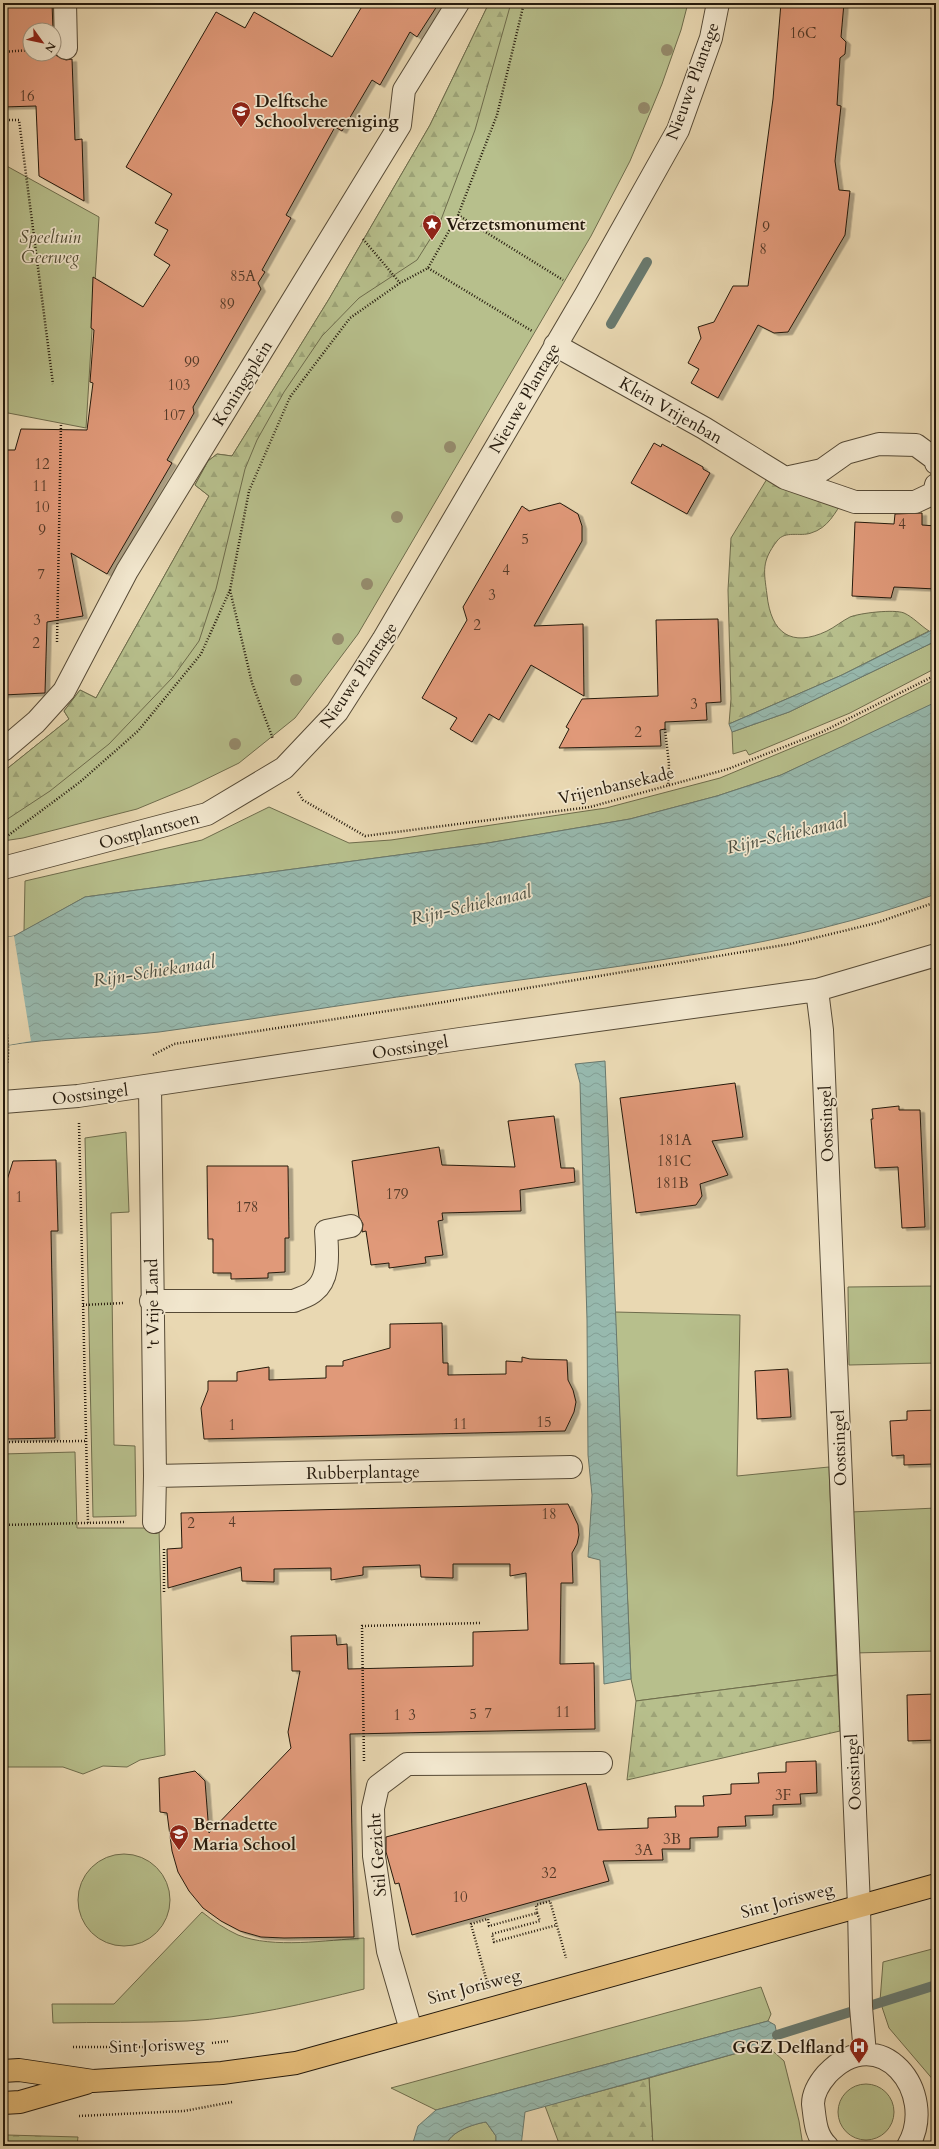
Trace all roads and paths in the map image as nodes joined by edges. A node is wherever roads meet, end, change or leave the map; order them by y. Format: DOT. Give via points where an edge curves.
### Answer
graph roads {
  1 [pos="65,3"];
  2 [pos="458,3"];
  3 [pos="524,3"];
  4 [pos="718,3"];
  5 [pos="66,48"];
  6 [pos="22,51"];
  7 [pos="3,52"];
  8 [pos="3,120"];
  9 [pos="458,215"];
  10 [pos="345,218"];
  11 [pos="428,268"];
  12 [pos="400,283"];
  13 [pos="586,294"];
  14 [pos="555,345"];
  15 [pos="53,384"];
  16 [pos="61,423"];
  17 [pos="936,462"];
  18 [pos="785,478"];
  19 [pos="936,485"];
  20 [pos="230,590"];
  21 [pos="57,645"];
  22 [pos="936,675"];
  23 [pos="665,729"];
  24 [pos="3,750"];
  25 [pos="284,768"];
  26 [pos="668,786"];
  27 [pos="3,840"];
  28 [pos="3,868"];
  29 [pos="936,902"];
  30 [pos="936,955"];
  31 [pos="817,990"];
  32 [pos="3,1012"];
  33 [pos="146,1059"];
  34 [pos="4,1079"];
  35 [pos="150,1086"];
  36 [pos="78,1096"];
  37 [pos="3,1102"];
  38 [pos="351,1226"];
  39 [pos="151,1301"];
  40 [pos="82,1305"];
  41 [pos="85,1441"];
  42 [pos="3,1442"];
  43 [pos="571,1467"];
  44 [pos="155,1476"];
  45 [pos="88,1522"];
  46 [pos="154,1522"];
  47 [pos="3,1525"];
  48 [pos="164,1593"];
  49 [pos="480,1623"];
  50 [pos="364,1734"];
  51 [pos="600,1763"];
  52 [pos="936,1886"];
  53 [pos="859,1906"];
  54 [pos="537,1913"];
  55 [pos="556,1925"];
  56 [pos="574,1958"];
  57 [pos="494,1980"];
  58 [pos="487,1982"];
  59 [pos="480,1984"];
  60 [pos="411,2030"];
  61 [pos="235,2041"];
  62 [pos="205,2044"];
  63 [pos="159,2047"];
  64 [pos="66,2048"];
  65 [pos="865,2054"];
  66 [pos="3,2071"];
  67 [pos="93,2082"];
  68 [pos="3,2103"];
  69 [pos="913,2143"];
  70 [pos="825,2145"];
  1 -- 5 [label="street"];
  2 -- 10 [label="street, Koningsplein" via="404,90 400,125"];
  3 -- 9 [label="path" via="497,115"];
  4 -- 13 [label="street, Nieuwe Plantage" via="711,38 678,130"];
  6 -- 7 [label="path"];
  8 -- 15 [label="path" via="19,120"];
  9 -- 11 [label="path"];
  9 -- 13 [label="path"];
  10 -- 12 [label="path"];
  10 -- 24 [label="street, Koningsplein" via="127,571 64,691 36,722"];
  11 -- 12 [label="path"];
  11 -- 14 [label="path"];
  12 -- 20 [label="path" via="350,318 290,397 249,491"];
  13 -- 14 [label="street, Nieuwe Plantage"];
  14 -- 18 [label="street, Klein Vrijenban" via="704,428"];
  14 -- 25 [label="street, Nieuwe Plantage" via="367,666 337,712"];
  16 -- 21 [label="path"];
  17 -- 18 [label="street" via="916,445 879,444 846,453 822,470"];
  18 -- 19 [label="street, Klein Vrijenban" via="855,502 915,502 934,493"];
  20 -- 25 [label="path, Vrijenbansekade" via="252,683"];
  20 -- 27 [label="path" via="201,654 138,731 80,782"];
  22 -- 26 [label="path, Vrijenbansekade" via="822,732 728,769"];
  23 -- 26 [label="path" via="669,764"];
  25 -- 26 [label="path, Vrijenbansekade" via="303,800 365,836 590,807"];
  25 -- 28 [label="street, Oostplantsoen" via="207,814"];
  29 -- 33 [label="path" via="876,923 790,944 433,1004 174,1044"];
  30 -- 31 [label="street, Oostsingel"];
  31 -- 35 [label="street, Oostsingel" via="452,1040"];
  31 -- 53 [label="street, Oostsingel" via="822,1030"];
  32 -- 34 [label="path" via="10,1047"];
  35 -- 36 [label="street, Oostsingel"];
  35 -- 39 [label="street, 't Vrije Land"];
  36 -- 37 [label="street, Oostsingel"];
  36 -- 40 [label="path"];
  38 -- 39 [label="street" via="326,1231 327,1259 323,1278 314,1291 294,1301"];
  39 -- 40 [label="path"];
  39 -- 44 [label="street, 't Vrije Land"];
  40 -- 41 [label="path"];
  41 -- 42 [label="path"];
  41 -- 45 [label="path"];
  43 -- 44 [label="street, Rubberplantage"];
  44 -- 46 [label="street, 't Vrije Land"];
  45 -- 46 [label="path"];
  45 -- 47 [label="path"];
  46 -- 48 [label="path" via="164,1527"];
  49 -- 50 [label="path" via="362,1626"];
  51 -- 60 [label="street, Stil Gezicht" via="407,1764 378,1786 373,1808 374,1856 388,1951"];
  52 -- 53 [label="main road, Sint Jorisweg"];
  53 -- 60 [label="main road, Sint Jorisweg"];
  53 -- 65 [label="street, Oostsingel" via="861,2008"];
  54 -- 55 [label="path" via="536,1905 550,1901"];
  54 -- 55 [label="path" via="540,1921 492,1934 494,1942"];
  54 -- 58 [label="path" via="490,1926 488,1919 472,1924"];
  55 -- 56 [label="path" via="566,1961"];
  57 -- 58 [label="path, Sint Jorisweg"];
  58 -- 59 [label="path, Sint Jorisweg"];
  60 -- 67 [label="main road, Sint Jorisweg" via="296,2063 222,2073"];
  61 -- 62 [label="path, Sint Jorisweg"];
  63 -- 64 [label="path, Sint Jorisweg"];
  65 -- 69 [label="street" via="888,2058 904,2068 920,2091 922,2120"];
  65 -- 70 [label="street" via="855,2055 838,2063 820,2082 813,2100 815,2126"];
  66 -- 67 [label="main road, Sint Jorisweg" via="19,2070"];
  67 -- 68 [label="main road, Sint Jorisweg" via="20,2102"];
}
